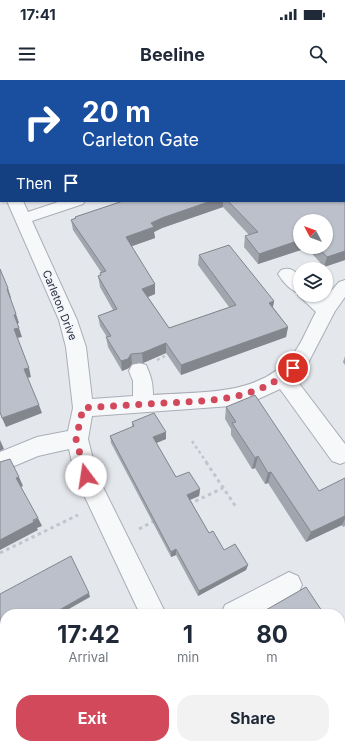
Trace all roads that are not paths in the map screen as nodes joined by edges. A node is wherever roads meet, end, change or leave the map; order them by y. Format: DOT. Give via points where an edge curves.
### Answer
graph roads {
  1 [pos="71,202"];
  2 [pos="19,210"];
  3 [pos="287,274"];
  4 [pos="293,280"];
  5 [pos="345,286"];
  6 [pos="315,302"];
  7 [pos="326,311"];
  8 [pos="140,371"];
  9 [pos="283,378"];
  10 [pos="143,404"];
  11 [pos="83,408"];
  12 [pos="76,439"];
  13 [pos="340,454"];
  14 [pos="0,462"];
  15 [pos="289,585"];
  16 [pos="152,609"];
  17 [pos="243,609"];
  1 -- 2 [label="street"];
  2 -- 11 [label="street, Carleton Drive" via="68,320 76,347"];
  3 -- 4 [label="street"];
  5 -- 7 [label="street" via="335,295"];
  6 -- 7 [label="street"];
  7 -- 9 [label="street" via="303,356"];
  8 -- 10 [label="street" via="143,381"];
  9 -- 10 [label="street" via="262,388 229,398"];
  9 -- 13 [label="street"];
  10 -- 11 [label="street"];
  11 -- 12 [label="street, Carleton Drive"];
  12 -- 14 [label="street" via="38,445"];
  12 -- 16 [label="street, Carleton Drive" via="86,476"];
  15 -- 17 [label="street"];
}
